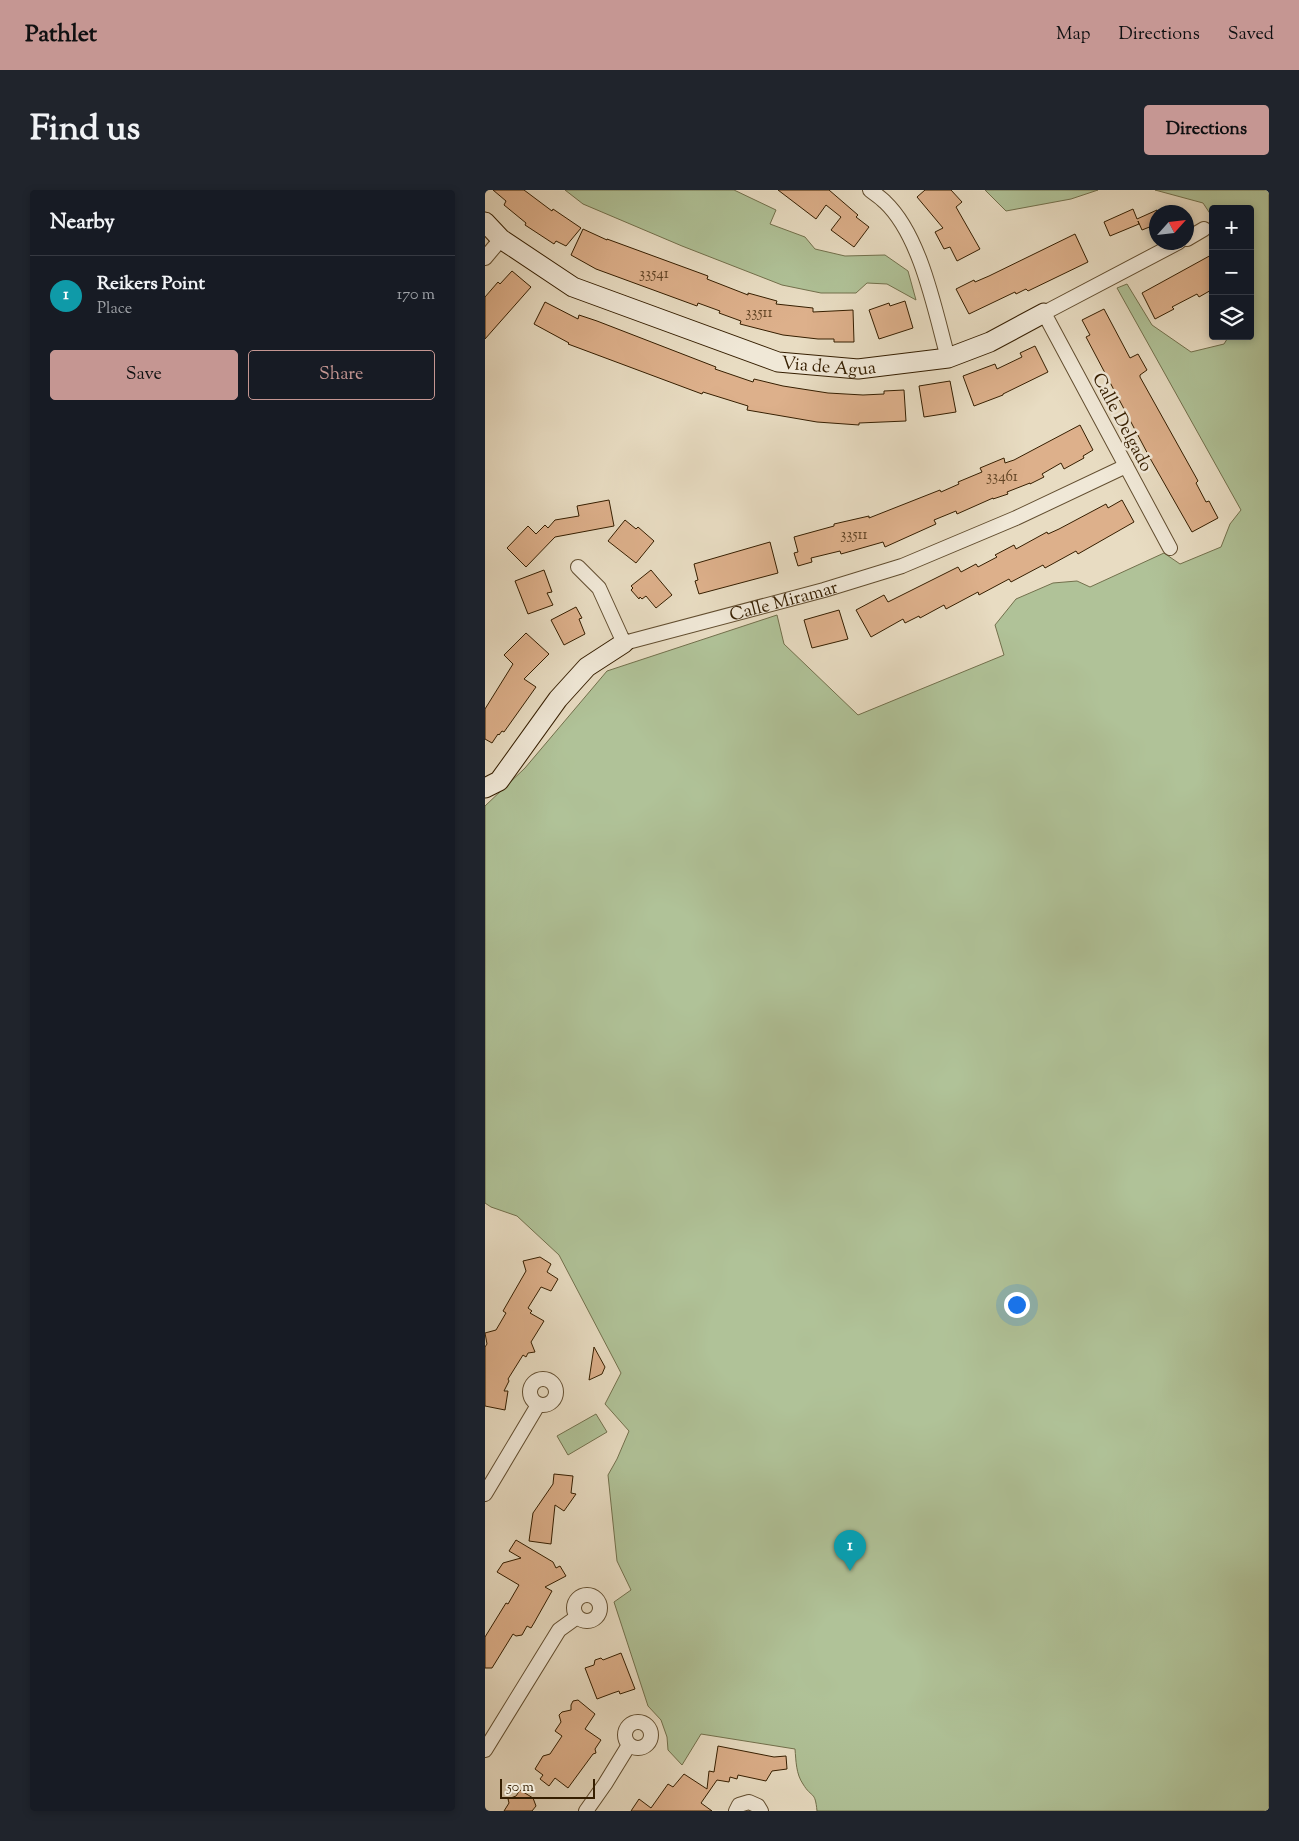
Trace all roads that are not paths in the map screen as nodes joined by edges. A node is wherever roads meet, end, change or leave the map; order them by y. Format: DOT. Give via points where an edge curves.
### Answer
graph roads {
  1 [pos="869,190"];
  2 [pos="485,222"];
  3 [pos="1204,229"];
  4 [pos="1194,235"];
  5 [pos="501,239"];
  6 [pos="1164,250"];
  7 [pos="485,258"];
  8 [pos="1044,313"];
  9 [pos="948,358"];
  10 [pos="1126,466"];
  11 [pos="1170,548"];
  12 [pos="578,567"];
  13 [pos="624,643"];
  14 [pos="485,788"];
  15 [pos="538,1404"];
  16 [pos="485,1494"];
  17 [pos="577,1617"];
  18 [pos="629,1745"];
  19 [pos="485,1750"];
  20 [pos="586,1811"];
  21 [pos="736,1811"];
  22 [pos="761,1811"];
  1 -- 9 [label="street" via="886,202 919,256"];
  2 -- 5 [label="street, Via de Agua"];
  3 -- 4 [label="street"];
  5 -- 7 [label="street"];
  5 -- 9 [label="street, Via de Agua" via="573,287 777,362 858,369"];
  6 -- 8 [label="street, Via de Agua"];
  8 -- 9 [label="street, Via de Agua" via="990,342"];
  8 -- 10 [label="street, Calle Delgado"];
  10 -- 11 [label="street, Calle Delgado"];
  10 -- 13 [label="street, Calle Miramar" via="1016,518 902,566"];
  12 -- 13 [label="street" via="599,588"];
  13 -- 14 [label="street, Calle Miramar" via="587,667 558,699 499,781"];
  15 -- 16 [label="street"];
  17 -- 19 [label="street" via="559,1630"];
  18 -- 20 [label="street"];
  21 -- 22 [label="street" via="739,1805 749,1802"];
}
